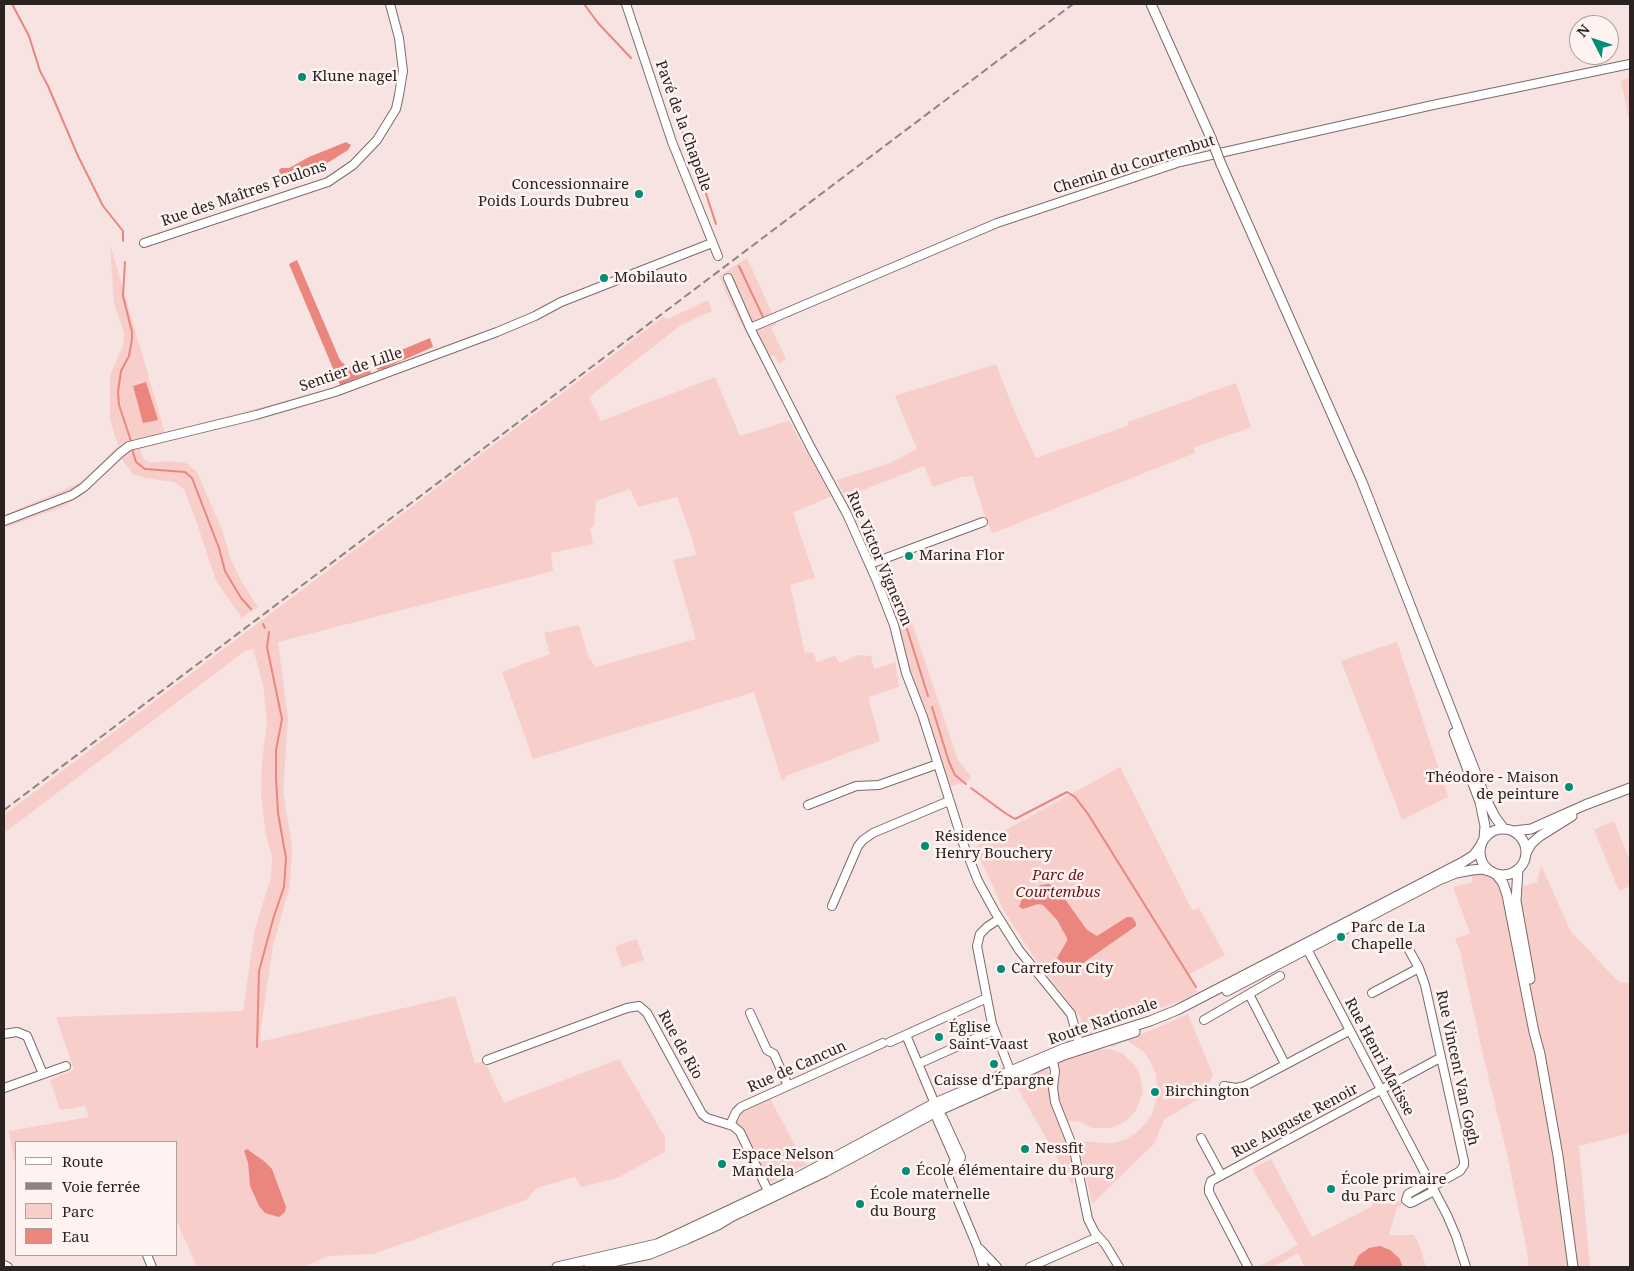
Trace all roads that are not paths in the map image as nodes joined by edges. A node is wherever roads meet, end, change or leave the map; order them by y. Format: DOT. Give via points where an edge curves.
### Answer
graph roads {
  1 [pos="390,4"];
  2 [pos="626,4"];
  3 [pos="1151,4"];
  4 [pos="1630,64"];
  5 [pos="144,243"];
  6 [pos="712,243"];
  7 [pos="718,256"];
  8 [pos="728,278"];
  9 [pos="750,328"];
  10 [pos="4,521"];
  11 [pos="983,522"];
  12 [pos="870,564"];
  13 [pos="1434,669"];
  14 [pos="938,764"];
  15 [pos="1630,788"];
  16 [pos="1618,793"];
  17 [pos="950,801"];
  18 [pos="808,805"];
  19 [pos="1504,829"];
  20 [pos="1514,832"];
  21 [pos="1483,842"];
  22 [pos="1526,853"];
  23 [pos="1518,869"];
  24 [pos="1494,873"];
  25 [pos="832,906"];
  26 [pos="999,919"];
  27 [pos="1305,946"];
  28 [pos="1409,950"];
  29 [pos="1419,968"];
  30 [pos="1280,976"];
  31 [pos="1372,993"];
  32 [pos="1249,994"];
  33 [pos="987,998"];
  34 [pos="750,1013"];
  35 [pos="1204,1020"];
  36 [pos="994,1030"];
  37 [pos="1349,1031"];
  38 [pos="4,1034"];
  39 [pos="906,1035"];
  40 [pos="1080,1046"];
  41 [pos="1540,1054"];
  42 [pos="1052,1056"];
  43 [pos="1440,1058"];
  44 [pos="487,1060"];
  45 [pos="918,1064"];
  46 [pos="1285,1064"];
  47 [pos="66,1066"];
  48 [pos="43,1074"];
  49 [pos="1011,1074"];
  50 [pos="788,1086"];
  51 [pos="1224,1086"];
  52 [pos="4,1088"];
  53 [pos="1381,1091"];
  54 [pos="936,1107"];
  55 [pos="730,1125"];
  56 [pos="1201,1138"];
  57 [pos="1221,1175"];
  58 [pos="1432,1187"];
  59 [pos="770,1195"];
  60 [pos="1098,1237"];
  61 [pos="977,1246"];
  62 [pos="4,1265"];
  63 [pos="8,1267"];
  64 [pos="557,1267"];
  65 [pos="589,1267"];
  66 [pos="984,1267"];
  67 [pos="997,1267"];
  68 [pos="1030,1267"];
  69 [pos="1119,1267"];
  70 [pos="1248,1267"];
  71 [pos="1466,1267"];
  72 [pos="1573,1267"];
  1 -- 5 [label="street, Rue des Maîtres Foulons" via="400,38 403,71 400,89 396,109 386,127 360,159 328,182"];
  2 -- 6 [label="street, Pavé de la Chapelle" via="672,142"];
  3 -- 13 [label="main road, bridge" via="1362,482"];
  4 -- 9 [label="street, Chemin du Courtembut" via="1180,162 997,223"];
  6 -- 7 [label="street, Pavé de la Chapelle"];
  6 -- 10 [label="street, Sentier de Lille" via="561,302 504,330 335,392 129,446 77,492"];
  8 -- 9 [label="street, Rue Victor Vigneron"];
  9 -- 12 [label="street, Rue Victor Vigneron"];
  11 -- 12 [label="street"];
  12 -- 14 [label="street, Rue Victor Vigneron" via="894,625 906,674"];
  13 -- 19 [label="main road" via="1485,797"];
  13 -- 21 [label="main road" via="1480,802 1485,826"];
  14 -- 17 [label="street, Rue Victor Vigneron"];
  14 -- 18 [label="street" via="879,786 856,786"];
  15 -- 16 [label="main road"];
  16 -- 20 [label="main road" via="1531,829"];
  16 -- 22 [label="main road" via="1560,822 1534,842"];
  17 -- 25 [label="street" via="872,833 863,840"];
  17 -- 26 [label="street, Rue Victor Vigneron" via="970,863"];
  19 -- 20 [label="main road"];
  19 -- 21 [label="main road" via="1492,832"];
  20 -- 22 [label="main road" via="1523,841"];
  21 -- 24 [label="main road" via="1482,862"];
  21 -- 27 [label="main road, Route Nationale" via="1474,855 1463,862"];
  22 -- 23 [label="main road"];
  23 -- 24 [label="main road" via="1506,875"];
  23 -- 41 [label="main road" via="1517,906"];
  24 -- 27 [label="main road, Route Nationale" via="1478,869 1447,876"];
  24 -- 41 [label="main road" via="1505,888 1509,903"];
  26 -- 33 [label="street" via="983,931 977,942"];
  26 -- 40 [label="street, Rue Victor Vigneron" via="1028,962 1071,1014"];
  27 -- 37 [label="street, Rue Henri Matisse"];
  27 -- 40 [label="main road, Route Nationale" via="1172,1012"];
  28 -- 29 [label="street, Rue Vincent Van Gogh"];
  29 -- 31 [label="street"];
  29 -- 43 [label="street, Rue Vincent Van Gogh"];
  30 -- 32 [label="street"];
  32 -- 35 [label="street"];
  32 -- 46 [label="street"];
  33 -- 36 [label="street"];
  33 -- 39 [label="street, Rue de Cancun"];
  34 -- 50 [label="street"];
  36 -- 45 [label="street"];
  36 -- 49 [label="street"];
  37 -- 46 [label="street"];
  37 -- 53 [label="street, Rue Henri Matisse"];
  38 -- 48 [label="street" via="18,1032 27,1036"];
  39 -- 45 [label="street"];
  39 -- 50 [label="street, Rue de Cancun"];
  40 -- 42 [label="main road, Route Nationale"];
  41 -- 72 [label="main road"];
  42 -- 49 [label="main road, Route Nationale"];
  42 -- 60 [label="street" via="1055,1102 1074,1150 1088,1219"];
  43 -- 53 [label="street, Rue Auguste Renoir"];
  43 -- 58 [label="street, Rue Vincent Van Gogh" via="1464,1165 1458,1173"];
  44 -- 55 [label="street, Rue de Rio" via="639,1006 647,1013 702,1114"];
  45 -- 54 [label="street"];
  46 -- 51 [label="street" via="1245,1086"];
  47 -- 48 [label="street"];
  48 -- 52 [label="street"];
  49 -- 54 [label="main road, Route Nationale"];
  50 -- 55 [label="street, Rue de Cancun" via="741,1107"];
  53 -- 57 [label="street, Rue Auguste Renoir"];
  53 -- 58 [label="street, Rue Henri Matisse"];
  54 -- 59 [label="main road, Route Nationale"];
  54 -- 61 [label="street" via="961,1157 959,1164 950,1171 949,1179"];
  55 -- 59 [label="street" via="740,1132"];
  56 -- 57 [label="street, Rue Auguste Renoir"];
  57 -- 70 [label="street, Rue Auguste Renoir" via="1211,1181 1209,1192"];
  58 -- 71 [label="street, Rue Henri Matisse" via="1456,1236"];
  59 -- 64 [label="main road, Route Nationale" via="653,1246"];
  59 -- 65 [label="main road, Route Nationale" via="718,1225 659,1250"];
  60 -- 68 [label="street"];
  60 -- 69 [label="street"];
  61 -- 66 [label="street"];
  61 -- 67 [label="street"];
  62 -- 63 [label="street"];
}
